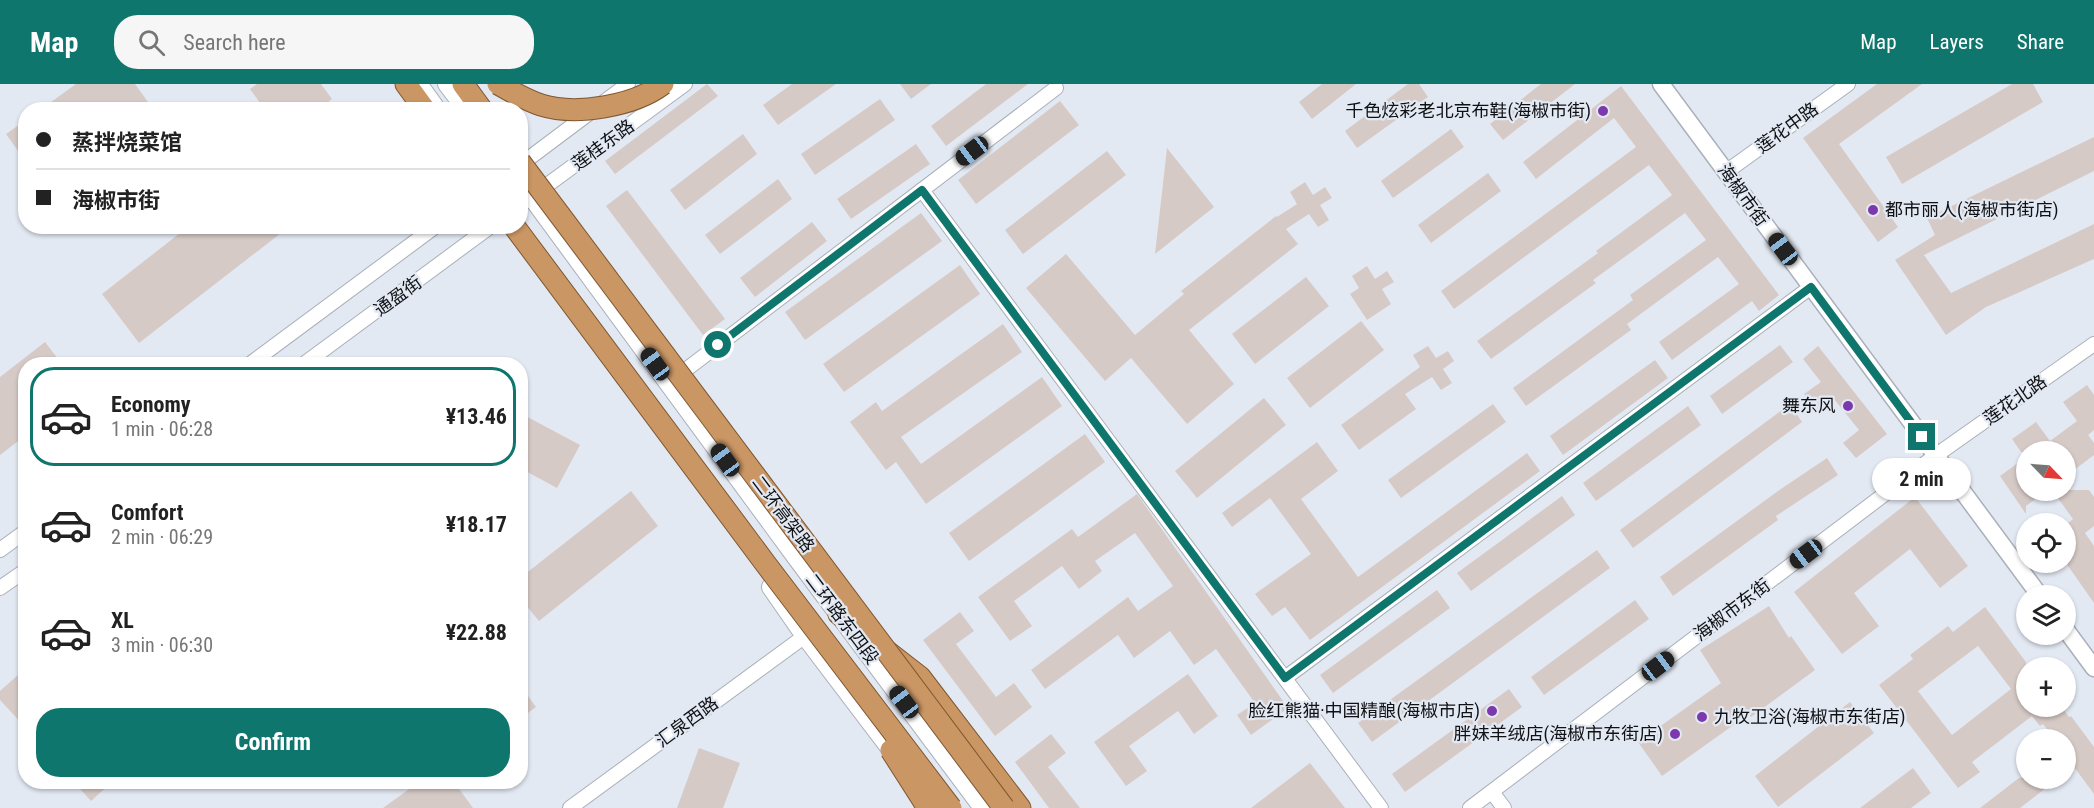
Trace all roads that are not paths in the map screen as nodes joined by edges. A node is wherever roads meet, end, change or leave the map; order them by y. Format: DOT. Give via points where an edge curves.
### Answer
graph roads {
  1 [pos="406,84"];
  2 [pos="418,84"];
  3 [pos="447,84"];
  4 [pos="463,84"];
  5 [pos="498,84"];
  6 [pos="628,84"];
  7 [pos="663,84"];
  8 [pos="685,84"];
  9 [pos="1661,84"];
  10 [pos="1848,84"];
  11 [pos="1056,88"];
  12 [pos="419,102"];
  13 [pos="432,102"];
  14 [pos="461,102"];
  15 [pos="476,102"];
  16 [pos="528,157"];
  17 [pos="1726,172"];
  18 [pos="528,174"];
  19 [pos="922,190"];
  20 [pos="528,200"];
  21 [pos="528,204"];
  22 [pos="528,233"];
  23 [pos="425,234"];
  24 [pos="480,234"];
  25 [pos="520,234"];
  26 [pos="1811,287"];
  27 [pos="2094,344"];
  28 [pos="259,357"];
  29 [pos="313,357"];
  30 [pos="669,383"];
  31 [pos="1935,456"];
  32 [pos="18,537"];
  33 [pos="0,550"];
  34 [pos="18,576"];
  35 [pos="2032,585"];
  36 [pos="0,588"];
  37 [pos="838,614"];
  38 [pos="811,634"];
  39 [pos="2076,644"];
  40 [pos="2094,668"];
  41 [pos="1285,678"];
  42 [pos="1492,792"];
  43 [pos="570,808"];
  44 [pos="928,808"];
  45 [pos="935,808"];
  46 [pos="951,808"];
  47 [pos="983,808"];
  48 [pos="1004,808"];
  49 [pos="1020,808"];
  50 [pos="1381,808"];
  51 [pos="1470,808"];
  52 [pos="1504,808"];
  1 -- 12 [label="highway"];
  2 -- 13 [label="main road"];
  3 -- 14 [label="main road"];
  4 -- 15 [label="highway"];
  5 -- 7 [label="highway, bridge" via="542,105 570,110 624,104"];
  6 -- 16 [label="street, 莲桂东路"];
  8 -- 20 [label="street, 莲桂东路"];
  9 -- 17 [label="street, 海椒市街"];
  10 -- 17 [label="street, 莲花中路"];
  11 -- 19 [label="street"];
  17 -- 26 [label="street, 海椒市街"];
  18 -- 48 [label="highway, 二环高架路, bridge"];
  19 -- 30 [label="street"];
  19 -- 41 [label="street"];
  21 -- 30 [label="main road, 二环路东四段"];
  22 -- 38 [label="main road, 二环路东四段"];
  23 -- 28 [label="street, 通盈街"];
  24 -- 29 [label="street, 通盈街"];
  25 -- 38 [label="highway, bridge"];
  26 -- 31 [label="street, 海椒市街"];
  26 -- 41 [label="street"];
  27 -- 31 [label="street, 莲花北路"];
  30 -- 37 [label="main road, 二环路东四段"];
  31 -- 35 [label="street, 海椒市街"];
  31 -- 42 [label="street, 海椒市东街"];
  32 -- 33 [label="street"];
  34 -- 36 [label="street"];
  37 -- 47 [label="main road, 二环路东四段"];
  37 -- 49 [label="highway" via="920,678"];
  38 -- 43 [label="street, 汇泉西路"];
  38 -- 44 [label="highway, bridge"];
  38 -- 45 [label="main road, 二环路东四段"];
  38 -- 46 [label="highway, bridge"];
  39 -- 40 [label="street"];
  41 -- 50 [label="street"];
  42 -- 51 [label="street, 海椒市东街"];
  42 -- 52 [label="street"];
}
